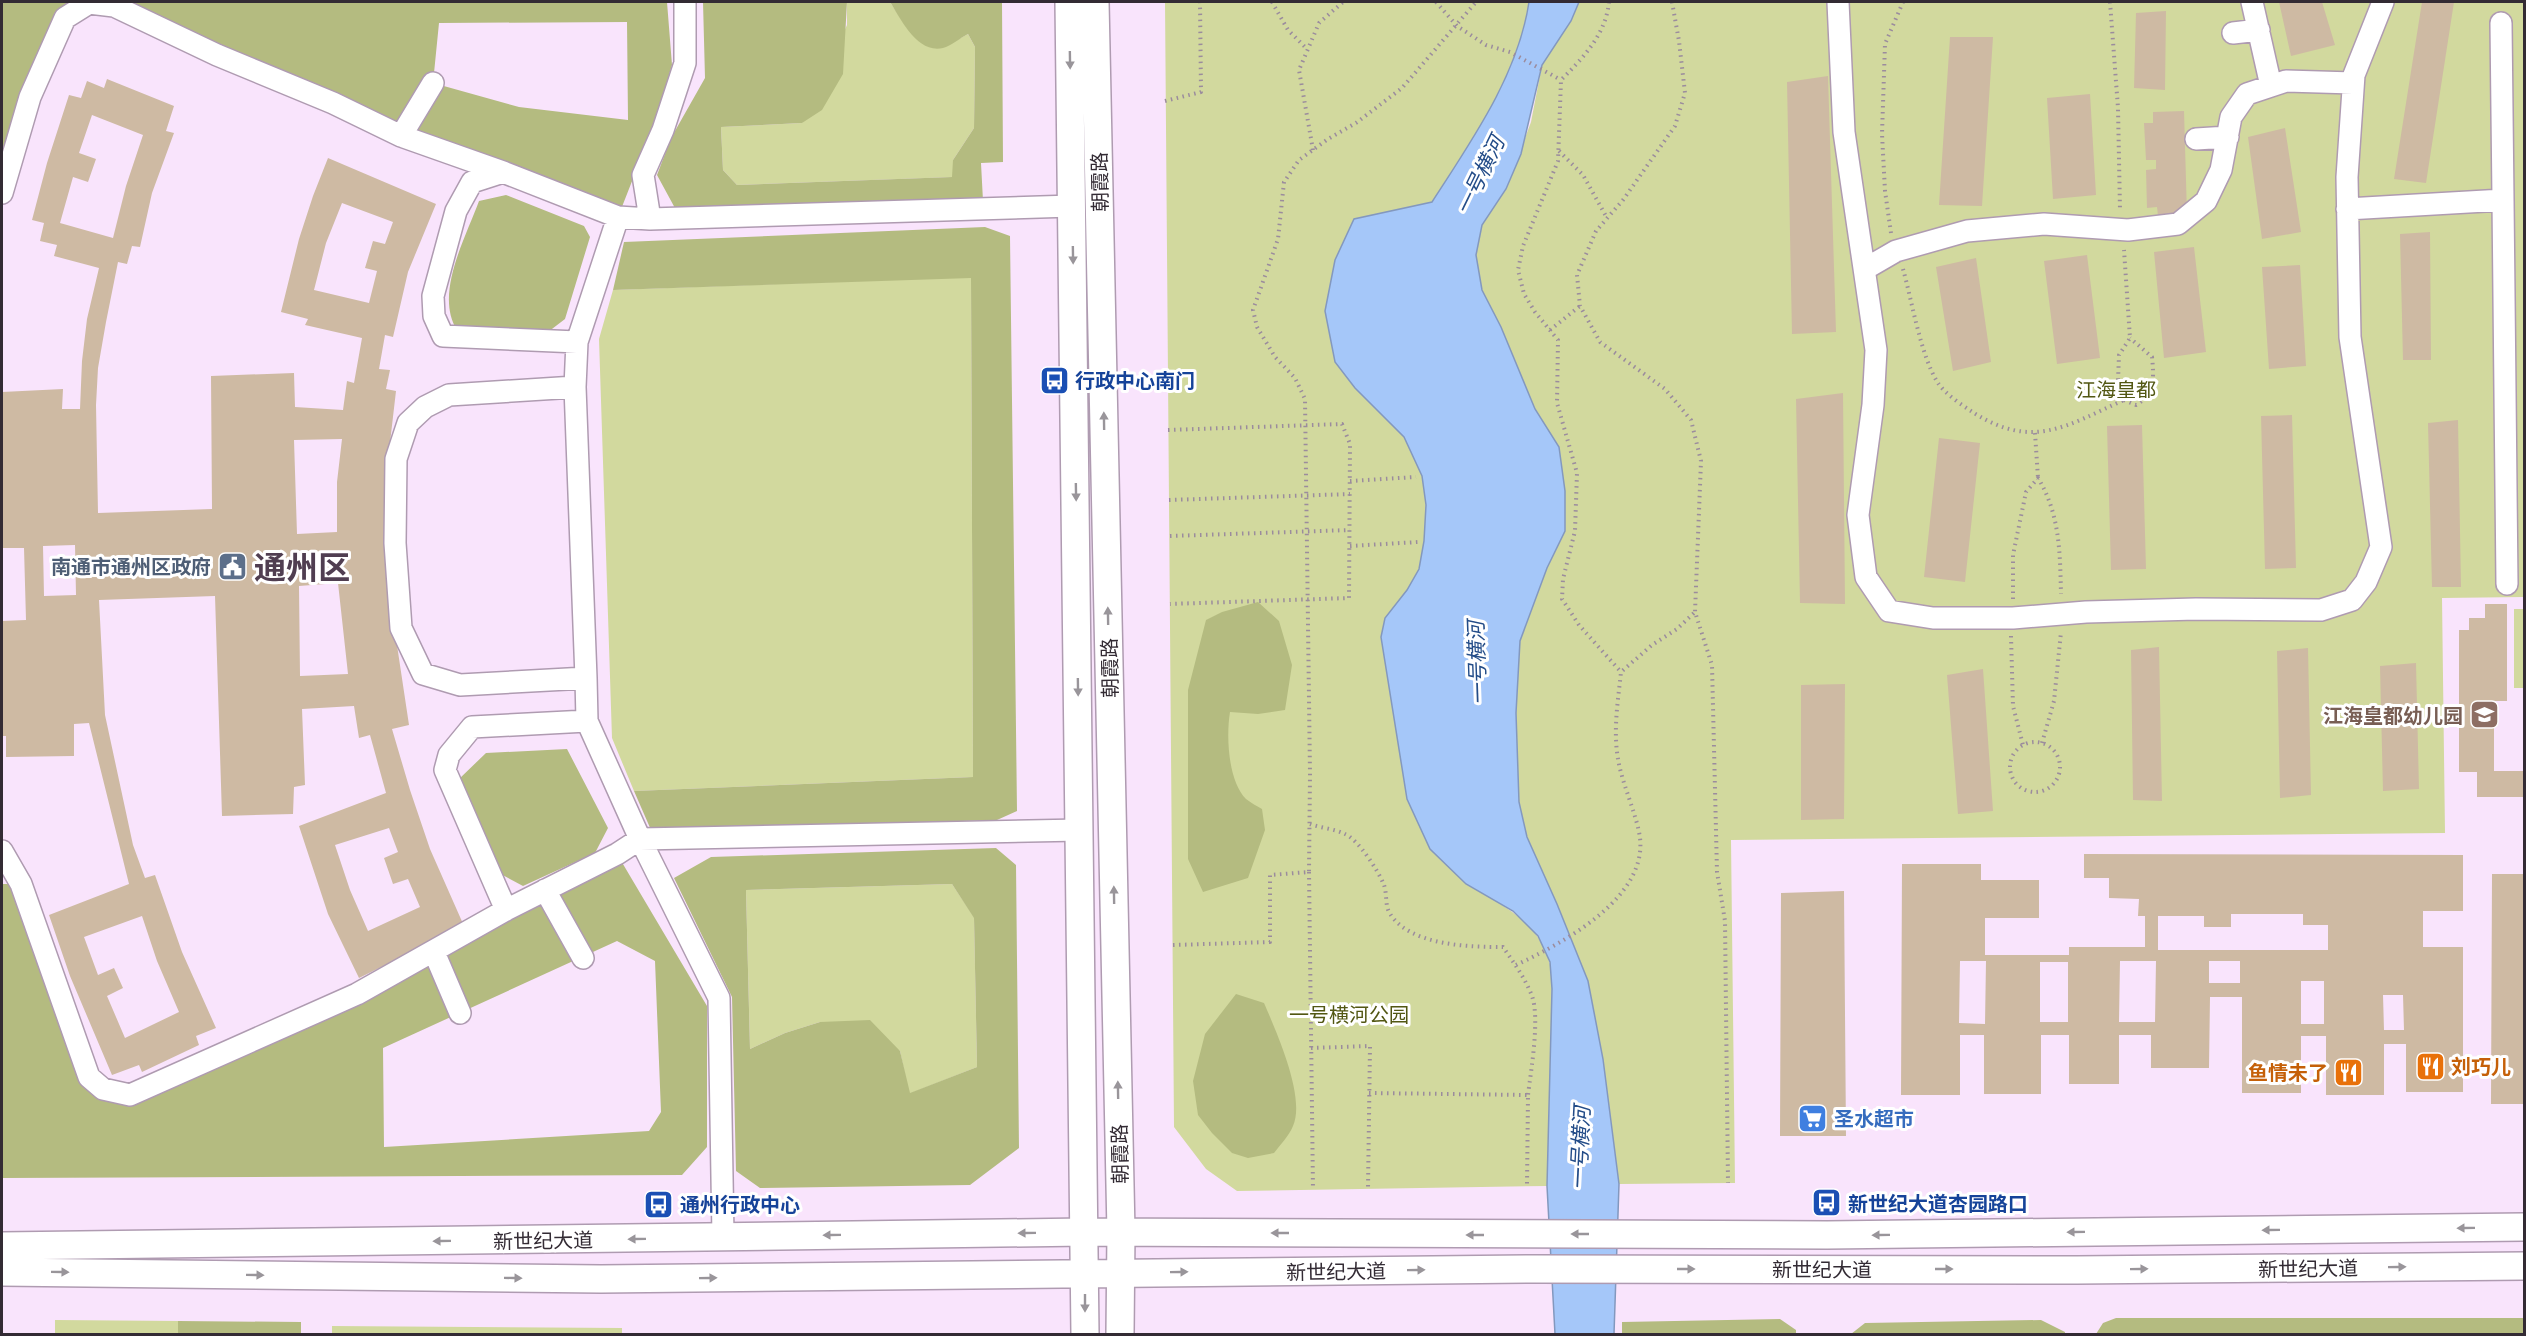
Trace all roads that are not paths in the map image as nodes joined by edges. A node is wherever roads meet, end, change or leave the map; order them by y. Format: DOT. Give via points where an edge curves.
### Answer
graph roads {
  1 [pos="685,2"];
  2 [pos="1070,2"];
  3 [pos="1095,2"];
  4 [pos="1838,2"];
  5 [pos="2252,2"];
  6 [pos="2383,2"];
  7 [pos="2501,23"];
  8 [pos="2259,30"];
  9 [pos="2233,33"];
  10 [pos="433,83"];
  11 [pos="2353,83"];
  12 [pos="2271,86"];
  13 [pos="401,136"];
  14 [pos="2228,137"];
  15 [pos="2196,139"];
  16 [pos="503,172"];
  17 [pos="2,193"];
  18 [pos="2503,200"];
  19 [pos="1072,206"];
  20 [pos="2348,209"];
  21 [pos="618,217"];
  22 [pos="650,219"];
  23 [pos="1864,269"];
  24 [pos="578,342"];
  25 [pos="575,387"];
  26 [pos="2507,584"];
  27 [pos="586,678"];
  28 [pos="587,722"];
  29 [pos="1080,830"];
  30 [pos="640,838"];
  31 [pos="2,851"];
  32 [pos="545,890"];
  33 [pos="506,910"];
  34 [pos="434,952"];
  35 [pos="583,958"];
  36 [pos="459,1013"];
  37 [pos="2524,1227"];
  38 [pos="1085,1232"];
  39 [pos="1121,1232"];
  40 [pos="723,1236"];
  41 [pos="2,1246"];
  42 [pos="2524,1266"];
  43 [pos="2,1272"];
  44 [pos="1085,1272"];
  45 [pos="1120,1272"];
  46 [pos="1085,1335"];
  47 [pos="1120,1335"];
  1 -- 22 [label="lane" via="685,63 663,130 642,175"];
  2 -- 19 [label="main road, 朝霞路, one-way"];
  39 -- 3 [label="main road, 朝霞路, one-way"];
  4 -- 23 [label="lane" via="1844,132"];
  5 -- 8 [label="lane"];
  6 -- 11 [label="lane"];
  7 -- 18 [label="lane"];
  8 -- 9 [label="lane"];
  8 -- 12 [label="lane"];
  10 -- 13 [label="lane"];
  11 -- 12 [label="lane" via="2286,81"];
  11 -- 20 [label="lane"];
  12 -- 14 [label="lane" via="2247,94 2231,117"];
  13 -- 16 [label="lane"];
  13 -- 17 [label="lane" via="114,6 89,3 65,18 30,97"];
  14 -- 15 [label="lane"];
  14 -- 23 [label="lane" via="2221,170 2206,201 2178,224 2120,229 2043,224 1967,231 1896,251"];
  16 -- 21 [label="lane"];
  16 -- 24 [label="lane" via="472,182 456,211 433,296 434,316 443,336"];
  18 -- 20 [label="lane"];
  18 -- 26 [label="lane"];
  19 -- 22 [label="lane"];
  19 -- 29 [label="main road, 朝霞路, one-way"];
  20 -- 23 [label="lane" via="2350,338 2381,547 2366,582 2352,600 2321,610 2152,610 2013,618 1933,618 1890,611 1866,577 1858,514 1873,405 1876,350"];
  21 -- 22 [label="lane"];
  21 -- 24 [label="lane"];
  24 -- 25 [label="lane"];
  25 -- 27 [label="lane"];
  25 -- 27 [label="lane" via="449,395 425,407 408,423 396,459 395,543 400,628 423,674 460,685"];
  27 -- 28 [label="lane"];
  28 -- 30 [label="lane"];
  28 -- 33 [label="lane" via="472,727 449,755 445,770"];
  29 -- 30 [label="lane"];
  29 -- 38 [label="main road, 朝霞路"];
  30 -- 32 [label="lane"];
  30 -- 40 [label="lane" via="719,998"];
  31 -- 34 [label="lane" via="21,884 89,1077 103,1089 130,1095 301,1021"];
  32 -- 33 [label="lane"];
  32 -- 35 [label="lane"];
  33 -- 34 [label="lane"];
  34 -- 36 [label="lane"];
  37 -- 39 [label="main road, 新世纪大道, one-way" via="1851,1235"];
  38 -- 39 [label="main road, 新世纪大道"];
  38 -- 40 [label="main road, 新世纪大道, one-way"];
  38 -- 44 [label="main road, 朝霞路"];
  39 -- 45 [label="main road, 朝霞路"];
  40 -- 41 [label="main road, 新世纪大道, one-way"];
  45 -- 42 [label="main road, 新世纪大道, one-way"];
  43 -- 44 [label="main road, 新世纪大道, one-way" via="601,1279"];
  44 -- 45 [label="main road, 新世纪大道"];
  44 -- 46 [label="main road, 朝霞路, one-way"];
  45 -- 47 [label="main road, 朝霞路"];
}
